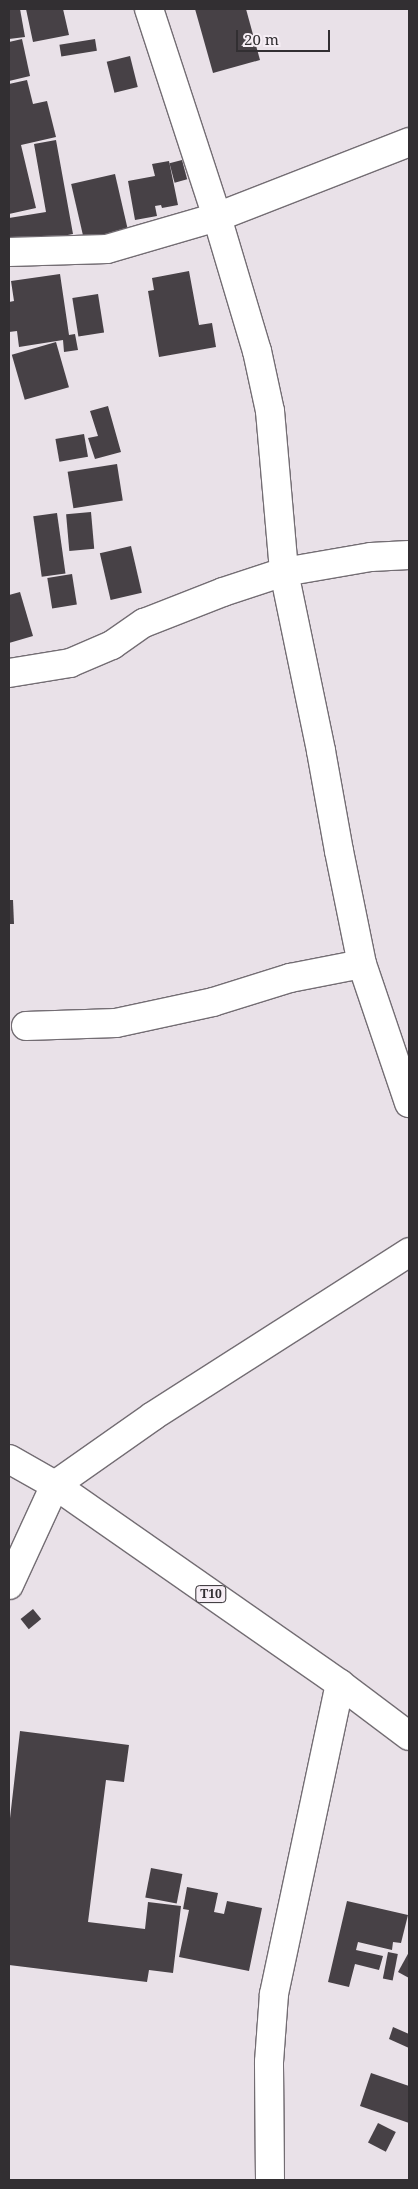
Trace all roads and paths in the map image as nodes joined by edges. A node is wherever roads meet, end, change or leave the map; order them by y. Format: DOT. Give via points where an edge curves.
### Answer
graph roads {
  1 [pos="149,9"];
  2 [pos="409,142"];
  3 [pos="217,217"];
  4 [pos="9,252"];
  5 [pos="409,555"];
  6 [pos="284,572"];
  7 [pos="9,673"];
  8 [pos="362,964"];
  9 [pos="26,1026"];
  10 [pos="409,1103"];
  11 [pos="409,1252"];
  12 [pos="9,1459"];
  13 [pos="55,1485"];
  14 [pos="9,1584"];
  15 [pos="340,1684"];
  16 [pos="409,1736"];
  17 [pos="270,2180"];
  1 -- 3 [label="main road"];
  2 -- 3 [label="main road"];
  3 -- 4 [label="main road" via="107,249"];
  3 -- 6 [label="main road" via="257,351 270,411"];
  5 -- 6 [label="main road" via="371,557"];
  6 -- 7 [label="main road" via="144,623 112,644 70,663"];
  6 -- 8 [label="main road"];
  8 -- 9 [label="main road" via="290,978 212,1002 116,1022"];
  8 -- 10 [label="main road"];
  11 -- 13 [label="main road" via="169,1405"];
  12 -- 13 [label="main road, T10"];
  13 -- 14 [label="main road"];
  13 -- 15 [label="main road, T10"];
  15 -- 16 [label="main road, T10"];
  15 -- 17 [label="main road" via="274,1994 269,2062"];
}
